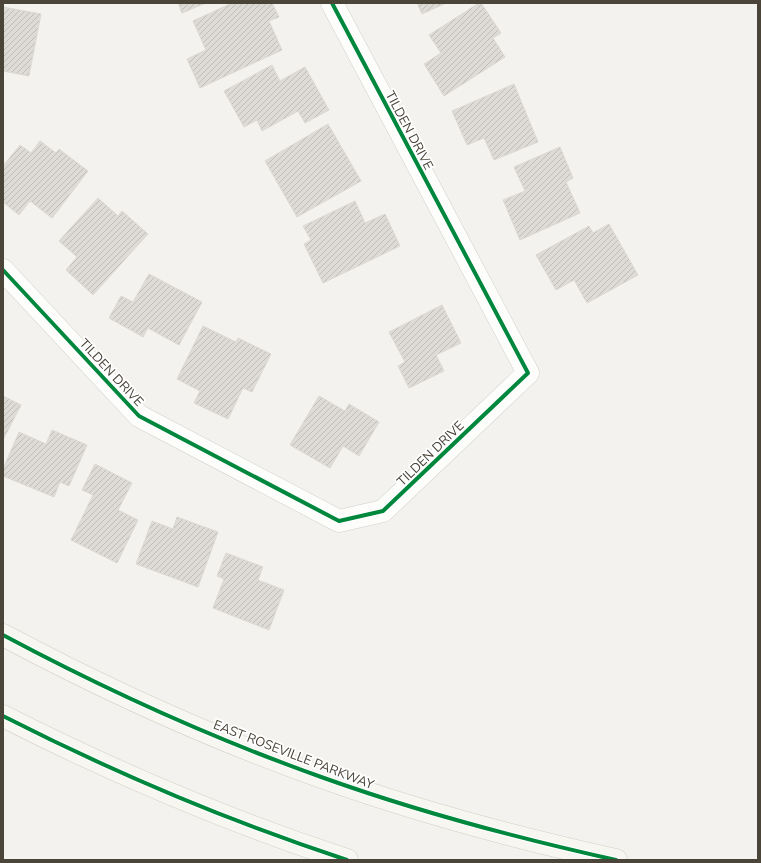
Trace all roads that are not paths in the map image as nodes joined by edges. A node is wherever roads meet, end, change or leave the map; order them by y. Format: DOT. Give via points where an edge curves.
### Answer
graph roads {
  1 [pos="332,3"];
  2 [pos="3,270"];
  3 [pos="3,635"];
  4 [pos="3,716"];
  5 [pos="347,860"];
  6 [pos="616,860"];
  1 -- 2 [label="street, TILDEN DRIVE" via="528,373 383,511 339,521 139,416"];
  3 -- 6 [label="main road, EAST ROSEVILLE PARKWAY" via="96,683 244,747 324,778 432,813"];
  4 -- 5 [label="main road" via="57,744 215,813"];
}
